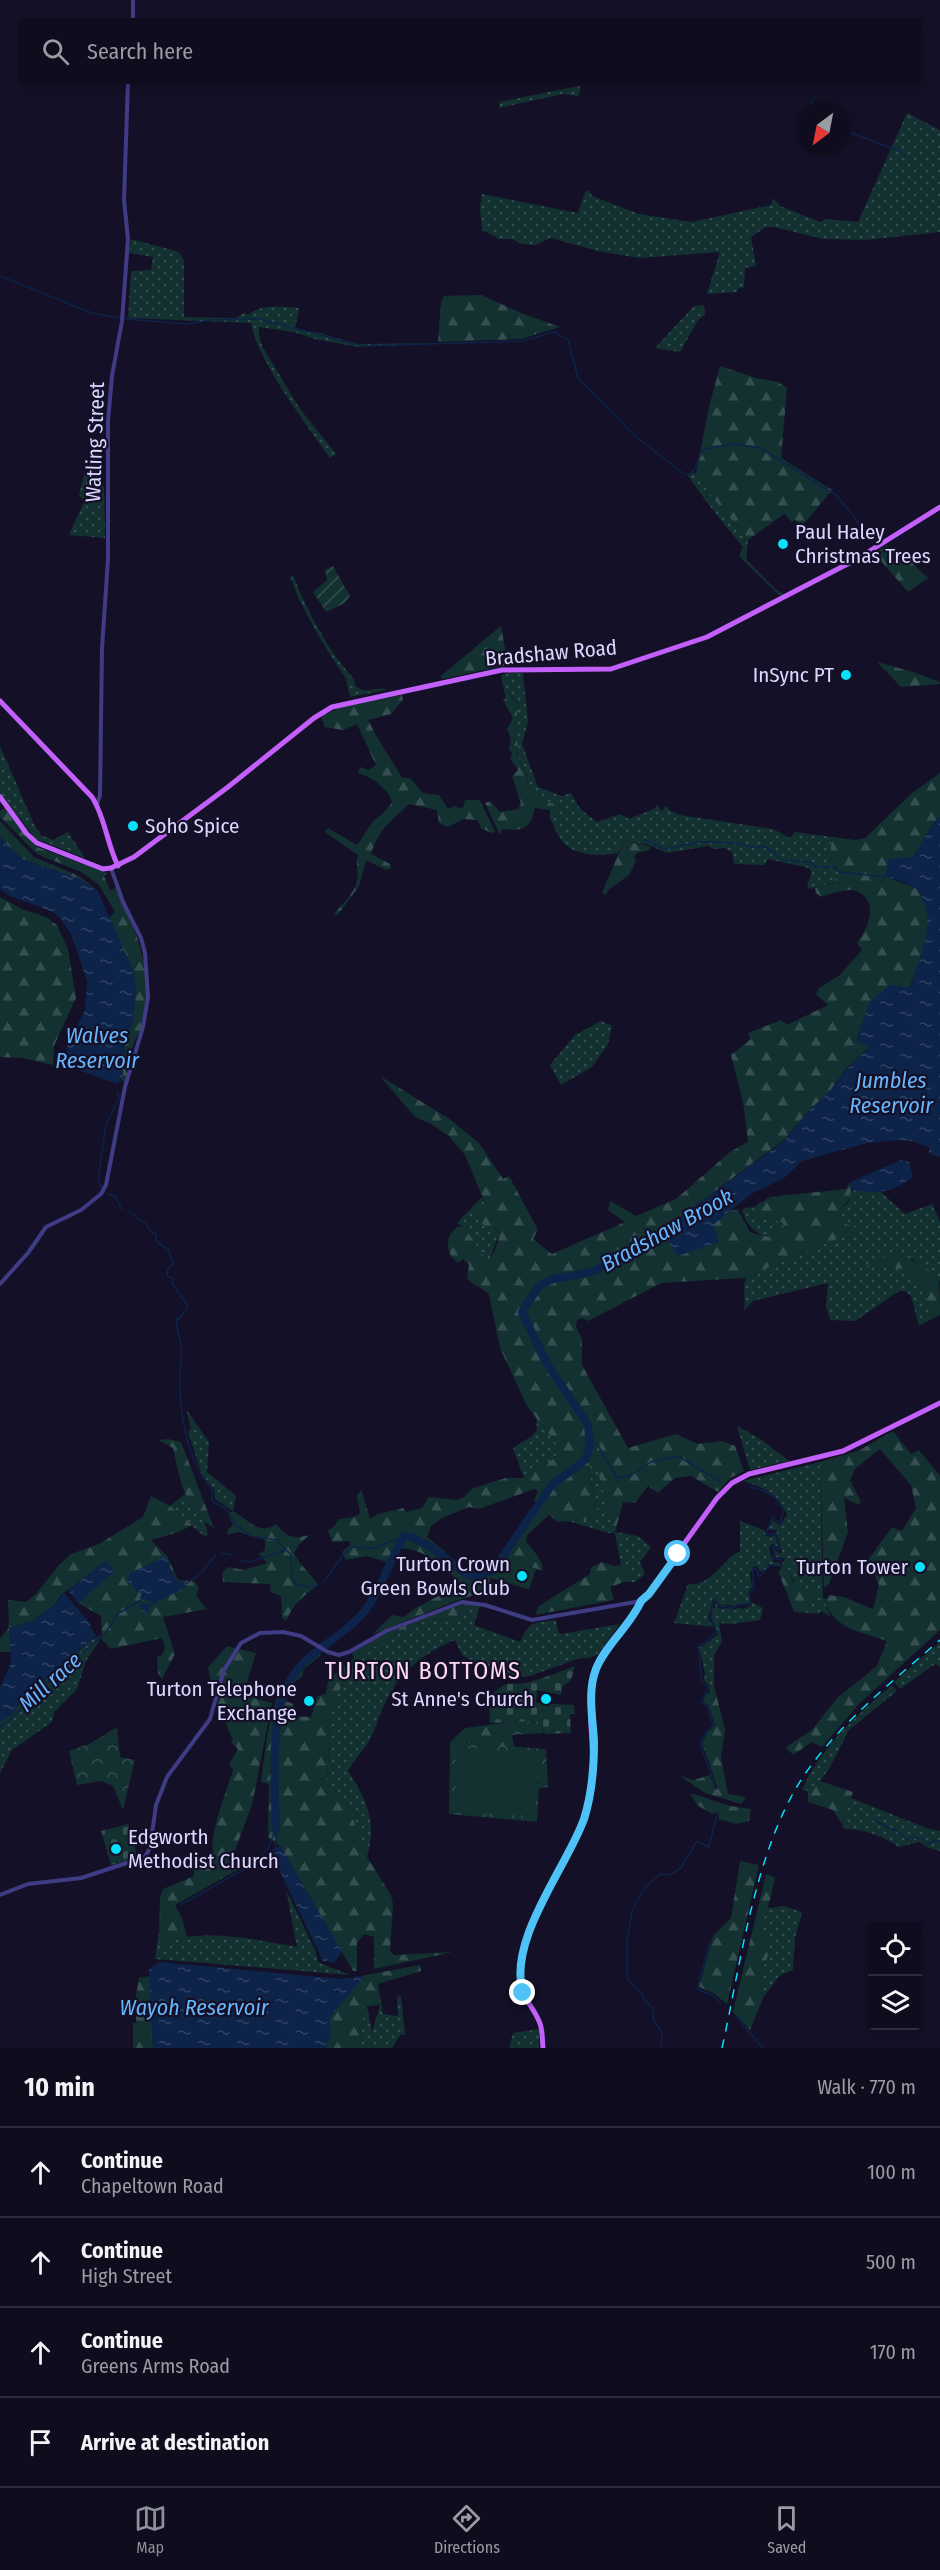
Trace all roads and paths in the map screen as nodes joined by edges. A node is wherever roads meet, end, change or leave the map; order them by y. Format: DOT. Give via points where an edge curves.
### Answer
graph roads {
  1 [pos="133,0"];
  2 [pos="133,18"];
  3 [pos="128,84"];
  4 [pos="940,507"];
  5 [pos="0,701"];
  6 [pos="0,797"];
  7 [pos="97,805"];
  8 [pos="118,866"];
  9 [pos="111,868"];
  10 [pos="0,1284"];
  11 [pos="940,1403"];
  12 [pos="641,1601"];
  13 [pos="0,1895"];
  14 [pos="543,2048"];
  1 -- 2 [label="street"];
  3 -- 7 [label="street, Watling Street" via="124,200 128,239 108,421 108,565"];
  4 -- 8 [label="main road, Bradshaw Road" via="857,559 684,646 611,669 502,670 332,707"];
  5 -- 7 [label="main road"];
  6 -- 9 [label="main road" via="37,843 103,869"];
  7 -- 8 [label="main road"];
  8 -- 9 [label="main road, Bradshaw Road"];
  9 -- 10 [label="street" via="141,938 148,997 106,1185 81,1210 46,1227"];
  11 -- 12 [label="main road" via="843,1451 753,1473 732,1483"];
  12 -- 13 [label="street" via="532,1620 462,1602 386,1631 349,1652 335,1654 303,1636 283,1632 260,1633 244,1640 222,1673 212,1714 167,1777 154,1814 150,1848 142,1859 74,1880 22,1885"];
  12 -- 14 [label="main road" via="596,1670 591,1693 590,1798 574,1841 545,1892 527,1944 520,1979 526,2002 540,2023"];
}
